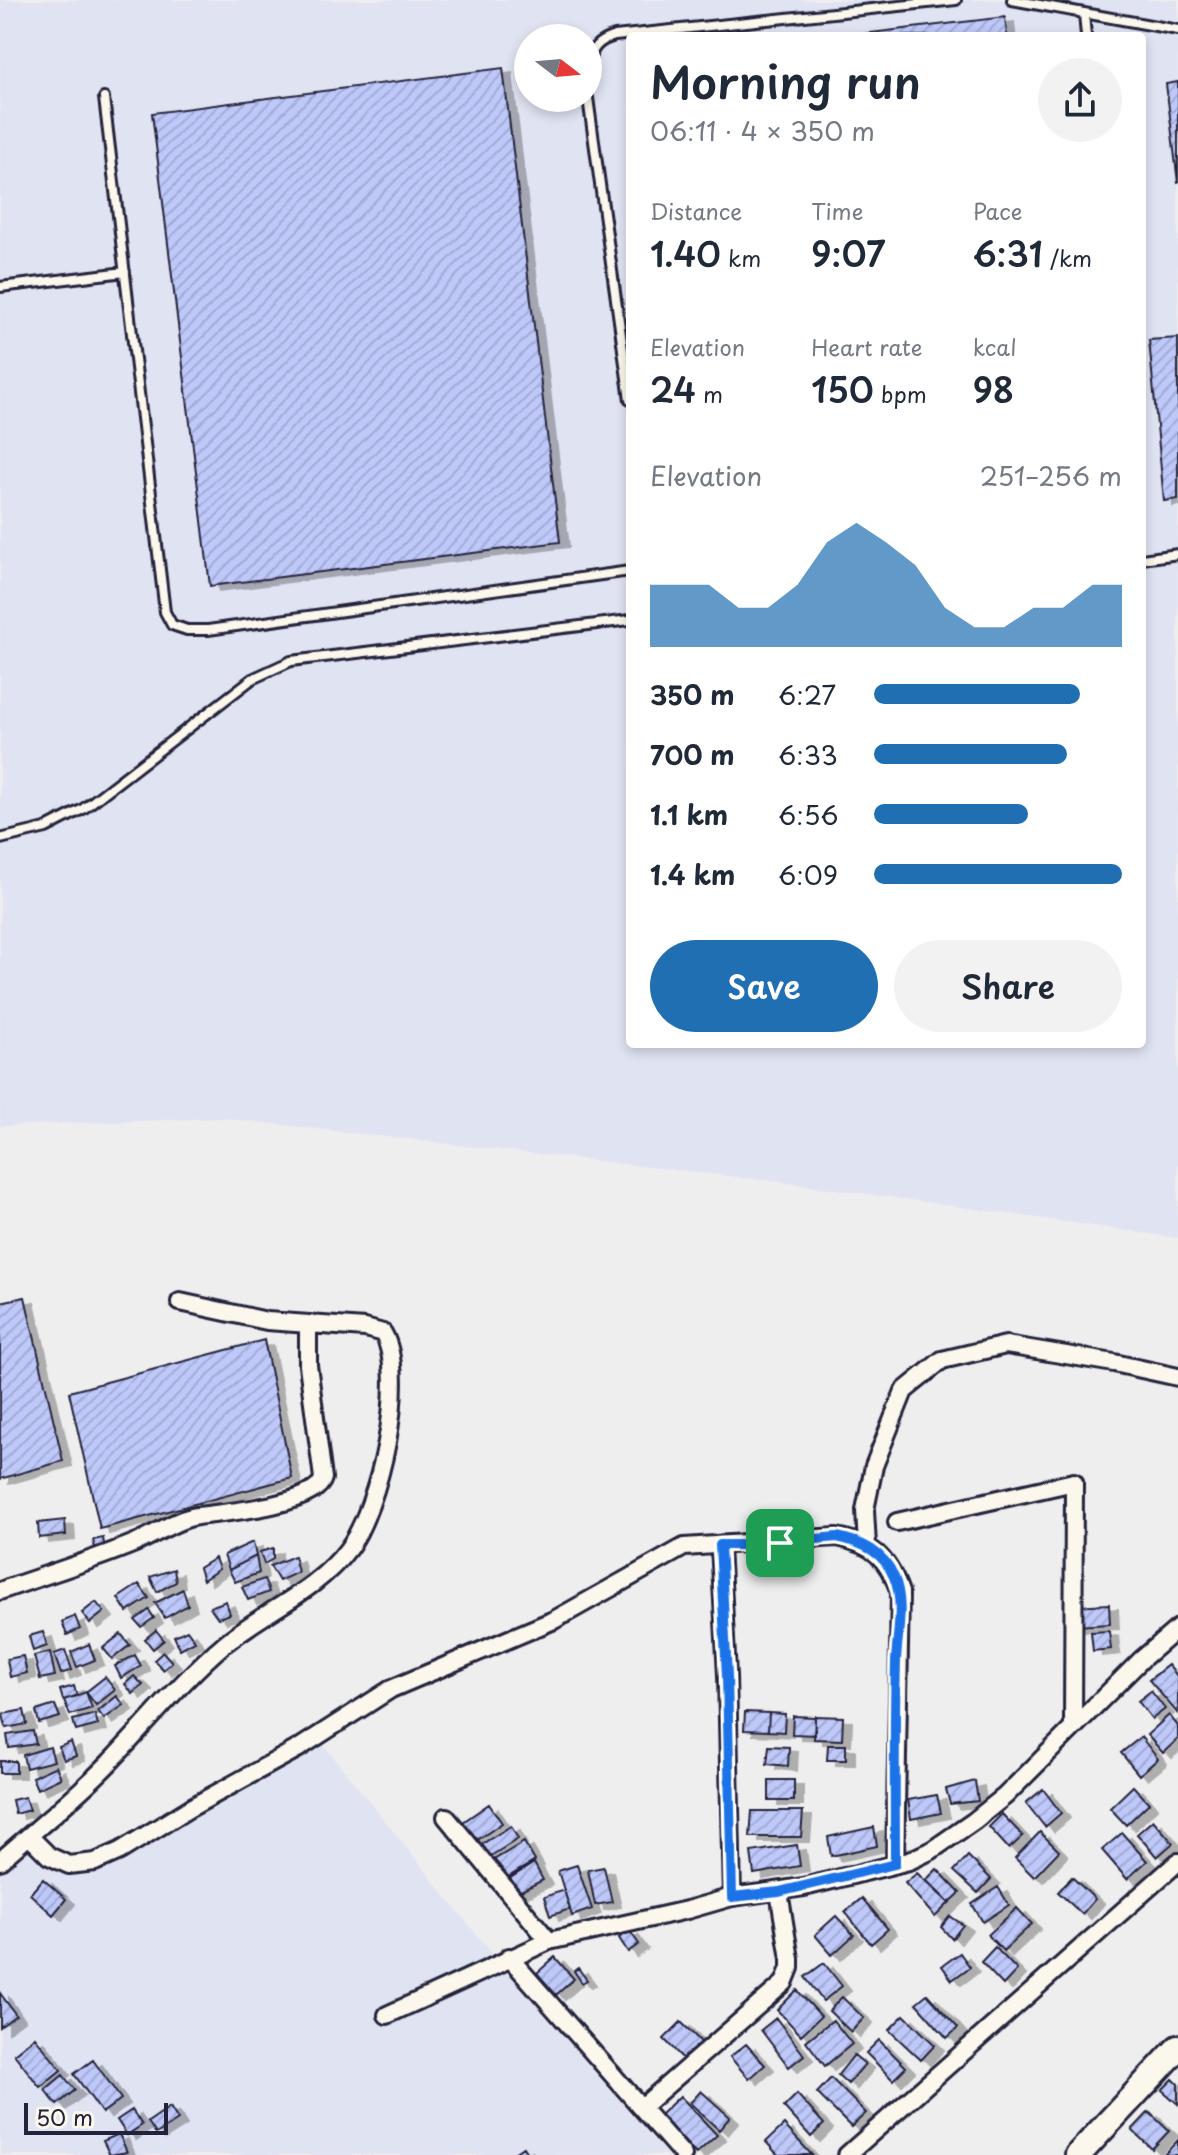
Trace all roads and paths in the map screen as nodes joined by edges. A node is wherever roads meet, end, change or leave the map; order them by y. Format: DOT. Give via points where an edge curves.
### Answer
graph roads {
  1 [pos="956,0"];
  2 [pos="1012,0"];
  3 [pos="1084,14"];
  4 [pos="1178,30"];
  5 [pos="653,32"];
  6 [pos="1086,32"];
  7 [pos="626,35"];
  8 [pos="602,40"];
  9 [pos="104,98"];
  10 [pos="590,112"];
  11 [pos="125,272"];
  12 [pos="0,287"];
  13 [pos="626,371"];
  14 [pos="1178,554"];
  15 [pos="1146,558"];
  16 [pos="626,572"];
  17 [pos="626,620"];
  18 [pos="0,839"];
  19 [pos="180,1302"];
  20 [pos="308,1324"];
  21 [pos="1178,1377"];
  22 [pos="897,1522"];
  23 [pos="720,1545"];
  24 [pos="867,1546"];
  25 [pos="0,1591"];
  26 [pos="1178,1628"];
  27 [pos="1073,1726"];
  28 [pos="446,1817"];
  29 [pos="29,1836"];
  30 [pos="0,1861"];
  31 [pos="1178,1862"];
  32 [pos="895,1864"];
  33 [pos="779,1892"];
  34 [pos="732,1897"];
  35 [pos="549,1941"];
  36 [pos="509,1957"];
  37 [pos="387,2015"];
  38 [pos="1178,2048"];
  39 [pos="642,2107"];
  40 [pos="683,2155"];
  41 [pos="847,2155"];
  42 [pos="1078,2155"];
  1 -- 5 [label="lane"];
  2 -- 3 [label="lane"];
  3 -- 4 [label="lane"];
  3 -- 6 [label="lane"];
  7 -- 8 [label="lane"];
  9 -- 11 [label="lane"];
  10 -- 13 [label="lane"];
  11 -- 12 [label="lane"];
  11 -- 16 [label="lane" via="165,612 172,625 208,630"];
  14 -- 15 [label="lane"];
  17 -- 18 [label="lane" via="291,661 252,679 83,809 46,828"];
  19 -- 20 [label="street"];
  20 -- 25 [label="street" via="323,1478 319,1487 257,1508 187,1518 133,1544"];
  20 -- 29 [label="street" via="378,1330 391,1350 386,1452 359,1534 326,1573 225,1643 107,1765"];
  21 -- 24 [label="street" via="1006,1345 942,1360 904,1391 874,1466 865,1510"];
  22 -- 27 [label="street" via="1074,1482"];
  23 -- 24 [label="street" via="837,1537"];
  23 -- 29 [label="street" via="684,1547 541,1626 391,1689 104,1859 69,1865 49,1856"];
  23 -- 34 [label="street"];
  24 -- 32 [label="street" via="880,1554 900,1592"];
  26 -- 27 [label="street"];
  27 -- 32 [label="street" via="974,1821 932,1850"];
  28 -- 35 [label="street"];
  29 -- 30 [label="street"];
  31 -- 41 [label="street"];
  32 -- 33 [label="street"];
  33 -- 34 [label="street"];
  33 -- 39 [label="street" via="790,1959 784,1983"];
  34 -- 35 [label="street"];
  35 -- 36 [label="street"];
  36 -- 37 [label="street"];
  36 -- 39 [label="street"];
  38 -- 42 [label="main road"];
  39 -- 40 [label="street"];
}
